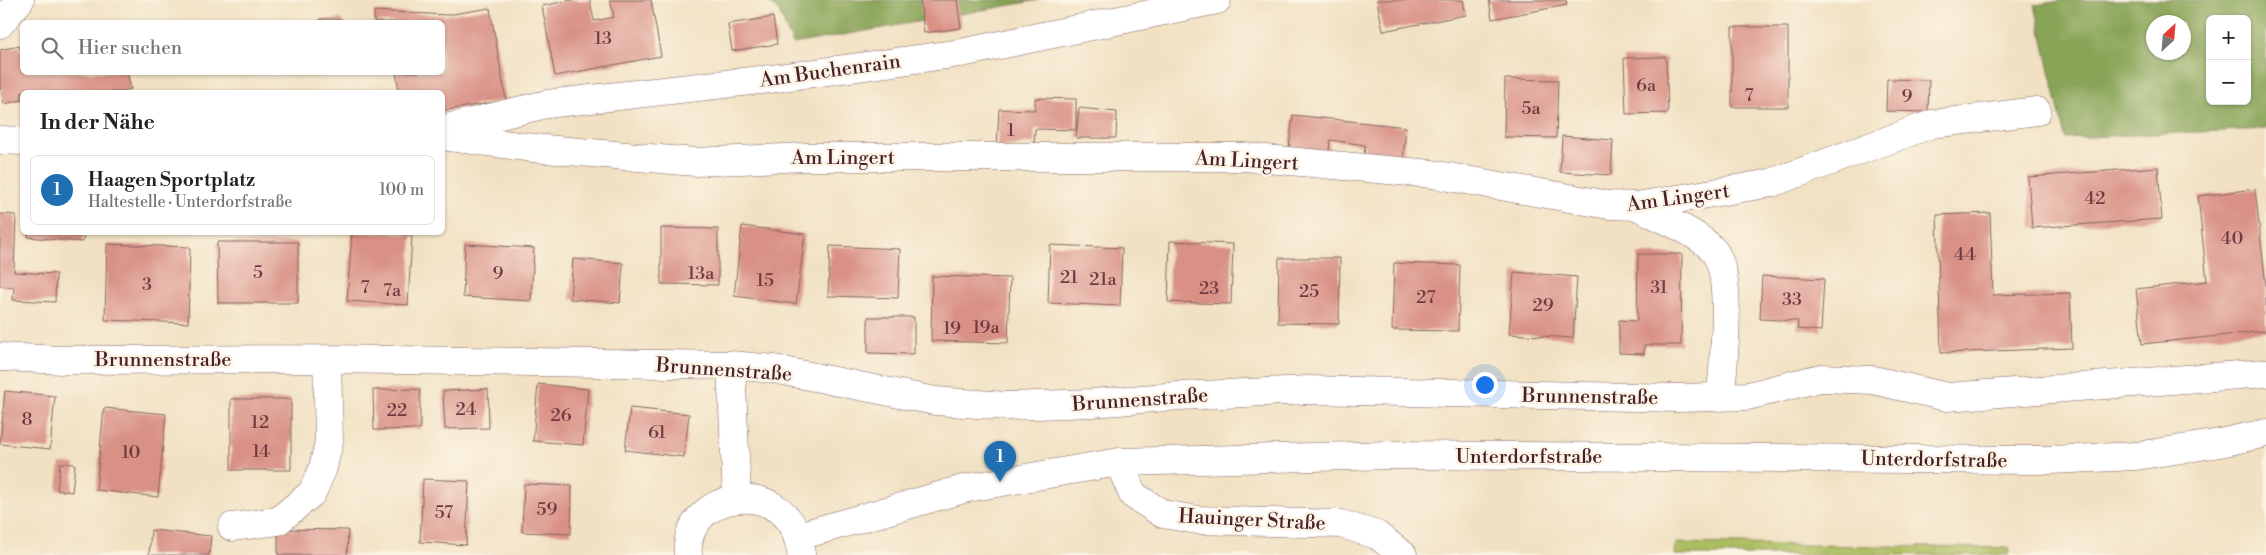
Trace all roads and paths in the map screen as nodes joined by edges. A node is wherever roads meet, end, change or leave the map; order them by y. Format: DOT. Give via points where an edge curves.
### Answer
graph roads {
  1 [pos="20,0"];
  2 [pos="1216,0"];
  3 [pos="0,24"];
  4 [pos="2038,112"];
  5 [pos="445,128"];
  6 [pos="445,136"];
  7 [pos="0,140"];
  8 [pos="20,141"];
  9 [pos="1637,206"];
  10 [pos="0,357"];
  11 [pos="327,358"];
  12 [pos="731,365"];
  13 [pos="2266,373"];
  14 [pos="1721,396"];
  15 [pos="2266,433"];
  16 [pos="1119,462"];
  17 [pos="737,498"];
  18 [pos="232,527"];
  19 [pos="800,546"];
  20 [pos="688,555"];
  21 [pos="1403,555"];
  1 -- 3 [label="street"];
  2 -- 5 [label="street, Am Buchenrain" via="960,53 770,79 546,104"];
  4 -- 9 [label="street, Am Lingert" via="1932,124 1771,183"];
  6 -- 9 [label="street, Am Lingert" via="695,162 806,156 1244,157 1432,174"];
  7 -- 8 [label="street"];
  9 -- 14 [label="street" via="1698,238 1714,252 1724,271"];
  10 -- 11 [label="street, Brunnenstraße" via="63,360"];
  11 -- 12 [label="street, Brunnenstraße"];
  11 -- 18 [label="street" via="329,441 323,468 312,493 278,521"];
  12 -- 14 [label="street, Brunnenstraße" via="774,369 935,402 1007,406 1093,404 1308,390 1678,398"];
  12 -- 17 [label="street"];
  13 -- 14 [label="street" via="1947,397 1873,380 1820,378 1748,396"];
  15 -- 16 [label="street, Unterdorfstraße" via="2136,456 2050,460 1392,455"];
  16 -- 19 [label="street, Unterdorfstraße" via="967,488"];
  16 -- 21 [label="street, Hauinger Straße" via="1133,495 1163,514 1197,520 1341,524 1376,535"];
  17 -- 19 [label="street" via="763,500 785,514"];
  17 -- 20 [label="street" via="714,506 696,524"];
}
